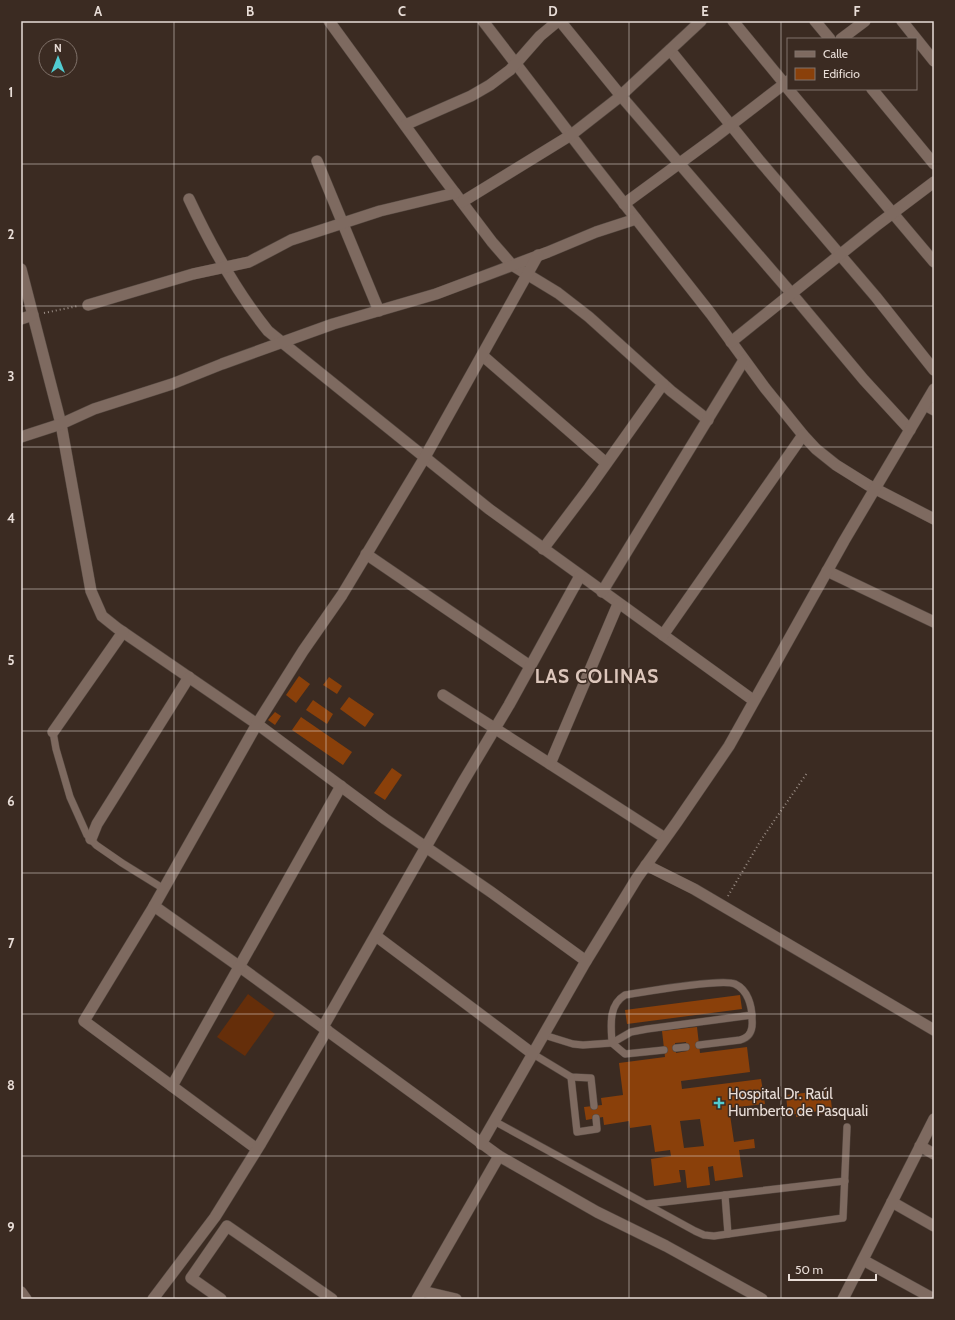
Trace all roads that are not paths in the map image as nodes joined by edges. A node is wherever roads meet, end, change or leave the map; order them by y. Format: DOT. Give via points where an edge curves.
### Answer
graph roads {
  1 [pos="329,21"];
  2 [pos="483,21"];
  3 [pos="559,21"];
  4 [pos="701,21"];
  5 [pos="733,21"];
  6 [pos="815,21"];
  7 [pos="865,21"];
  8 [pos="902,21"];
  9 [pos="829,38"];
  10 [pos="843,38"];
  11 [pos="916,38"];
  12 [pos="917,40"];
  13 [pos="670,50"];
  14 [pos="934,61"];
  15 [pos="516,63"];
  16 [pos="787,85"];
  17 [pos="791,90"];
  18 [pos="873,90"];
  19 [pos="621,96"];
  20 [pos="405,125"];
  21 [pos="731,125"];
  22 [pos="571,136"];
  23 [pos="317,161"];
  24 [pos="679,164"];
  25 [pos="934,164"];
  26 [pos="934,182"];
  27 [pos="455,193"];
  28 [pos="189,199"];
  29 [pos="462,202"];
  30 [pos="624,204"];
  31 [pos="893,214"];
  32 [pos="636,219"];
  33 [pos="342,224"];
  34 [pos="538,255"];
  35 [pos="840,255"];
  36 [pos="934,262"];
  37 [pos="512,265"];
  38 [pos="224,268"];
  39 [pos="21,269"];
  40 [pos="528,273"];
  41 [pos="792,294"];
  42 [pos="88,305"];
  43 [pos="379,311"];
  44 [pos="34,315"];
  45 [pos="21,319"];
  46 [pos="282,342"];
  47 [pos="731,342"];
  48 [pos="483,356"];
  49 [pos="744,360"];
  50 [pos="934,370"];
  51 [pos="663,384"];
  52 [pos="934,389"];
  53 [pos="930,407"];
  54 [pos="708,420"];
  55 [pos="61,424"];
  56 [pos="910,430"];
  57 [pos="803,435"];
  58 [pos="21,437"];
  59 [pos="425,457"];
  60 [pos="606,463"];
  61 [pos="875,489"];
  62 [pos="934,519"];
  63 [pos="543,548"];
  64 [pos="366,554"];
  65 [pos="827,571"];
  66 [pos="580,576"];
  67 [pos="602,592"];
  68 [pos="618,604"];
  69 [pos="934,622"];
  70 [pos="123,632"];
  71 [pos="663,635"];
  72 [pos="530,666"];
  73 [pos="189,677"];
  74 [pos="443,695"];
  75 [pos="753,700"];
  76 [pos="257,724"];
  77 [pos="496,728"];
  78 [pos="52,732"];
  79 [pos="550,764"];
  80 [pos="341,786"];
  81 [pos="665,838"];
  82 [pos="91,839"];
  83 [pos="426,847"];
  84 [pos="646,864"];
  85 [pos="164,889"];
  86 [pos="154,906"];
  87 [pos="376,936"];
  88 [pos="586,961"];
  89 [pos="240,967"];
  90 [pos="752,1016"];
  91 [pos="325,1029"];
  92 [pos="934,1030"];
  93 [pos="544,1035"];
  94 [pos="612,1043"];
  95 [pos="699,1045"];
  96 [pos="686,1047"];
  97 [pos="676,1048"];
  98 [pos="664,1050"];
  99 [pos="533,1054"];
  100 [pos="571,1078"];
  101 [pos="172,1086"];
  102 [pos="594,1106"];
  103 [pos="596,1118"];
  104 [pos="934,1120"];
  105 [pos="494,1121"];
  106 [pos="847,1127"];
  107 [pos="482,1144"];
  108 [pos="920,1146"];
  109 [pos="257,1149"];
  110 [pos="934,1154"];
  111 [pos="499,1156"];
  112 [pos="844,1181"];
  113 [pos="725,1195"];
  114 [pos="892,1202"];
  115 [pos="647,1204"];
  116 [pos="934,1226"];
  117 [pos="728,1234"];
  118 [pos="863,1260"];
  119 [pos="21,1292"];
  120 [pos="419,1295"];
  121 [pos="219,1298"];
  122 [pos="26,1299"];
  123 [pos="153,1299"];
  124 [pos="332,1299"];
  125 [pos="456,1299"];
  126 [pos="762,1299"];
  127 [pos="843,1299"];
  128 [pos="934,1299"];
  1 -- 20 [label="street"];
  2 -- 15 [label="street"];
  3 -- 15 [label="street" via="540,36"];
  3 -- 19 [label="street"];
  4 -- 13 [label="street"];
  5 -- 16 [label="street"];
  6 -- 9 [label="street"];
  7 -- 10 [label="street"];
  8 -- 11 [label="street"];
  12 -- 14 [label="street"];
  13 -- 19 [label="street"];
  13 -- 21 [label="street"];
  15 -- 20 [label="street" via="490,85 471,96"];
  15 -- 22 [label="street"];
  16 -- 21 [label="street"];
  17 -- 31 [label="street"];
  18 -- 25 [label="street"];
  19 -- 22 [label="street"];
  19 -- 24 [label="street"];
  20 -- 27 [label="street"];
  21 -- 24 [label="street"];
  21 -- 35 [label="street"];
  22 -- 29 [label="street"];
  22 -- 30 [label="street"];
  23 -- 33 [label="street"];
  24 -- 30 [label="street"];
  24 -- 41 [label="street"];
  26 -- 31 [label="street"];
  27 -- 29 [label="street"];
  27 -- 33 [label="street" via="380,211"];
  28 -- 38 [label="street"];
  29 -- 37 [label="street"];
  30 -- 32 [label="street"];
  31 -- 35 [label="street"];
  31 -- 36 [label="street"];
  32 -- 34 [label="street"];
  32 -- 47 [label="street"];
  33 -- 38 [label="street" via="291,240 249,262"];
  33 -- 43 [label="street"];
  34 -- 37 [label="street"];
  34 -- 40 [label="street"];
  35 -- 41 [label="street"];
  35 -- 50 [label="street"];
  37 -- 40 [label="street"];
  37 -- 43 [label="street" via="436,294"];
  38 -- 42 [label="street" via="186,276"];
  38 -- 46 [label="street" via="268,331"];
  39 -- 44 [label="street"];
  40 -- 48 [label="street"];
  40 -- 51 [label="street" via="589,317"];
  41 -- 47 [label="street"];
  41 -- 56 [label="street"];
  43 -- 46 [label="street"];
  44 -- 45 [label="street"];
  44 -- 55 [label="street"];
  46 -- 55 [label="street" via="172,384 94,409"];
  46 -- 59 [label="street"];
  47 -- 49 [label="street"];
  48 -- 59 [label="street"];
  48 -- 60 [label="street"];
  49 -- 54 [label="street"];
  49 -- 57 [label="street"];
  51 -- 54 [label="street"];
  51 -- 60 [label="street"];
  52 -- 53 [label="street"];
  53 -- 56 [label="street"];
  54 -- 67 [label="street"];
  55 -- 58 [label="street"];
  55 -- 70 [label="street" via="91,591 102,616"];
  56 -- 61 [label="street"];
  57 -- 61 [label="street" via="836,465"];
  57 -- 71 [label="street"];
  59 -- 63 [label="street" via="489,509"];
  59 -- 64 [label="street"];
  60 -- 63 [label="street"];
  61 -- 62 [label="street"];
  61 -- 65 [label="street"];
  63 -- 66 [label="street"];
  64 -- 72 [label="street"];
  64 -- 76 [label="street"];
  65 -- 69 [label="street"];
  65 -- 75 [label="street"];
  66 -- 67 [label="street"];
  66 -- 72 [label="street"];
  67 -- 68 [label="street"];
  68 -- 71 [label="street"];
  68 -- 79 [label="street"];
  70 -- 73 [label="street"];
  70 -- 78 [label="street"];
  71 -- 75 [label="street"];
  72 -- 77 [label="street"];
  73 -- 76 [label="street"];
  73 -- 82 [label="street" via="97,824"];
  74 -- 77 [label="street"];
  75 -- 81 [label="street" via="729,746"];
  76 -- 80 [label="street"];
  76 -- 85 [label="street"];
  77 -- 79 [label="street"];
  77 -- 83 [label="street"];
  78 -- 82 [label="lane" via="70,797"];
  79 -- 81 [label="street"];
  80 -- 83 [label="street"];
  80 -- 89 [label="street"];
  81 -- 84 [label="street"];
  82 -- 85 [label="lane" via="122,863"];
  83 -- 87 [label="street"];
  83 -- 88 [label="street"];
  84 -- 88 [label="street"];
  84 -- 92 [label="street"];
  85 -- 86 [label="street"];
  86 -- 89 [label="street"];
  86 -- 101 [label="street" via="84,1021"];
  87 -- 91 [label="street"];
  87 -- 99 [label="street"];
  88 -- 93 [label="street"];
  89 -- 91 [label="street"];
  89 -- 101 [label="street"];
  90 -- 94 [label="lane" via="646,1029 631,1032"];
  90 -- 94 [label="lane" via="750,1003 742,990 735,984 726,982 625,995 615,1004 612,1014"];
  90 -- 95 [label="lane" via="752,1026 747,1038"];
  91 -- 107 [label="street"];
  91 -- 109 [label="street"];
  93 -- 94 [label="lane" via="573,1044"];
  93 -- 99 [label="street"];
  94 -- 98 [label="lane" via="625,1054"];
  96 -- 97 [label="lane"];
  99 -- 100 [label="lane"];
  99 -- 105 [label="street"];
  100 -- 102 [label="lane" via="591,1078"];
  100 -- 103 [label="lane" via="577,1132 597,1129"];
  101 -- 109 [label="street"];
  104 -- 108 [label="street"];
  105 -- 107 [label="street"];
  105 -- 115 [label="lane"];
  106 -- 112 [label="lane"];
  107 -- 111 [label="street"];
  108 -- 110 [label="street"];
  108 -- 114 [label="street"];
  109 -- 123 [label="street" via="215,1217"];
  111 -- 120 [label="street"];
  111 -- 126 [label="street" via="597,1212 666,1246"];
  112 -- 113 [label="lane"];
  112 -- 117 [label="lane" via="843,1218"];
  113 -- 115 [label="lane"];
  113 -- 117 [label="lane"];
  114 -- 116 [label="street"];
  114 -- 118 [label="street"];
  115 -- 117 [label="lane" via="704,1235"];
  118 -- 127 [label="street"];
  118 -- 128 [label="street"];
  119 -- 122 [label="street"];
  120 -- 125 [label="street"];
  121 -- 124 [label="street" via="192,1278 227,1226"];
}
